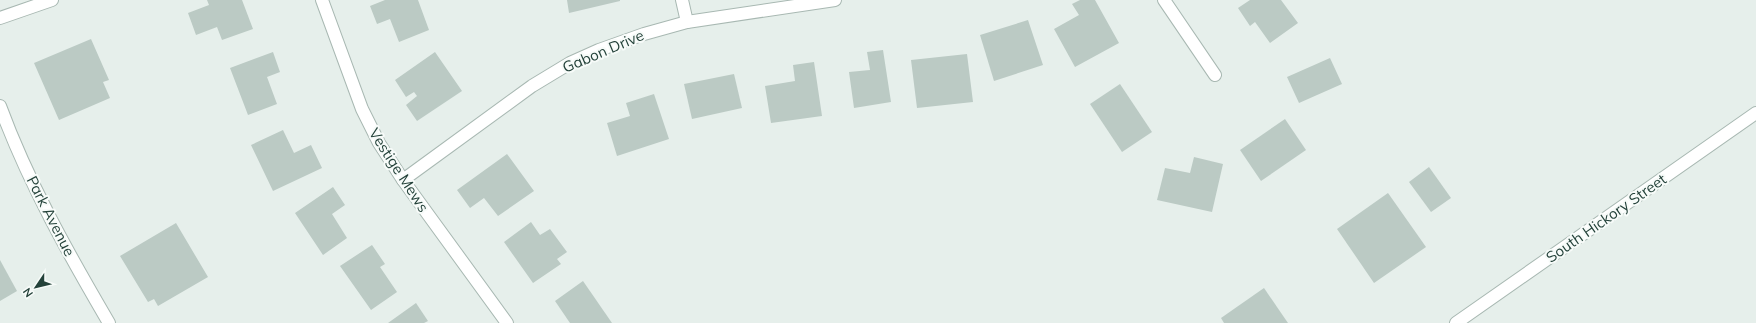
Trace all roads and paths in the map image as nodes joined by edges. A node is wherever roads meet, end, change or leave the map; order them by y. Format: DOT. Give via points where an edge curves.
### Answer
graph roads {
  1 [pos="52,0"];
  2 [pos="322,0"];
  3 [pos="682,0"];
  4 [pos="836,0"];
  5 [pos="1164,0"];
  6 [pos="0,18"];
  7 [pos="687,22"];
  8 [pos="1215,75"];
  9 [pos="0,106"];
  10 [pos="1756,113"];
  11 [pos="403,180"];
  12 [pos="109,323"];
  13 [pos="507,323"];
  14 [pos="1456,323"];
  1 -- 6 [label="street"];
  2 -- 11 [label="street, Vestige Mews" via="362,109 379,143"];
  3 -- 7 [label="street"];
  4 -- 7 [label="street, Gabon Drive"];
  5 -- 8 [label="street"];
  7 -- 11 [label="street, Gabon Drive" via="644,34 570,63 532,86"];
  9 -- 12 [label="street, Park Avenue" via="46,212"];
  10 -- 14 [label="street, South Hickory Street"];
  11 -- 13 [label="street, Vestige Mews"];
}
